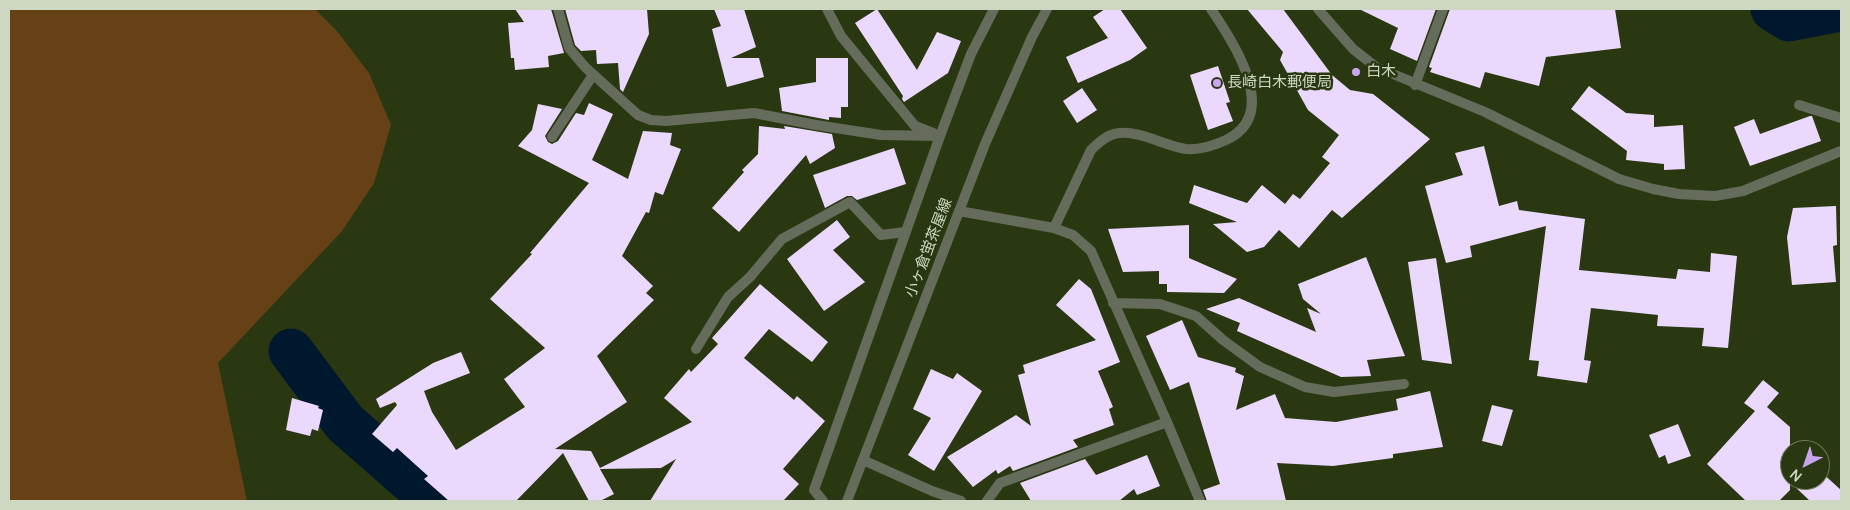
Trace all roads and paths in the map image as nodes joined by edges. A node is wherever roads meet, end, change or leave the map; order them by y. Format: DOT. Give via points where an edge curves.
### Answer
graph roads {
  1 [pos="558,9"];
  2 [pos="827,9"];
  3 [pos="994,9"];
  4 [pos="1047,9"];
  5 [pos="1211,9"];
  6 [pos="1318,9"];
  7 [pos="1443,9"];
  8 [pos="593,74"];
  9 [pos="1415,85"];
  10 [pos="1799,105"];
  11 [pos="1841,118"];
  12 [pos="940,136"];
  13 [pos="552,137"];
  14 [pos="1841,152"];
  15 [pos="959,211"];
  16 [pos="1054,228"];
  17 [pos="905,232"];
  18 [pos="1113,303"];
  19 [pos="696,349"];
  20 [pos="1404,384"];
  21 [pos="1167,422"];
  22 [pos="863,460"];
  23 [pos="823,501"];
  24 [pos="847,501"];
  25 [pos="961,501"];
  26 [pos="987,501"];
  27 [pos="1200,501"];
  1 -- 8 [label="street" via="569,48"];
  2 -- 12 [label="street" via="840,36 915,126"];
  3 -- 12 [label="street" via="971,54"];
  4 -- 15 [label="street, 小ヶ倉蛍茶屋線" via="984,144"];
  5 -- 16 [label="street" via="1234,42 1252,94 1251,116 1242,130 1209,148 1186,149 1130,134 1108,137 1091,150"];
  6 -- 9 [label="street" via="1353,49 1376,67"];
  7 -- 9 [label="street"];
  8 -- 12 [label="street" via="638,115 652,120 754,113 881,135"];
  8 -- 13 [label="street"];
  9 -- 14 [label="street" via="1485,112 1620,179 1680,194 1715,196 1743,191"];
  10 -- 11 [label="street"];
  12 -- 17 [label="street"];
  15 -- 16 [label="street"];
  15 -- 22 [label="street, 小ヶ倉蛍茶屋線"];
  16 -- 18 [label="street" via="1073,235 1091,252"];
  17 -- 19 [label="street" via="881,235 850,202 782,239 728,297"];
  17 -- 23 [label="street" via="814,490"];
  18 -- 20 [label="street" via="1160,304 1196,316 1260,367 1305,387 1334,392"];
  18 -- 21 [label="street"];
  21 -- 26 [label="street" via="1000,483"];
  21 -- 27 [label="street"];
  22 -- 24 [label="street, 小ヶ倉蛍茶屋線"];
  22 -- 25 [label="street"];
}
